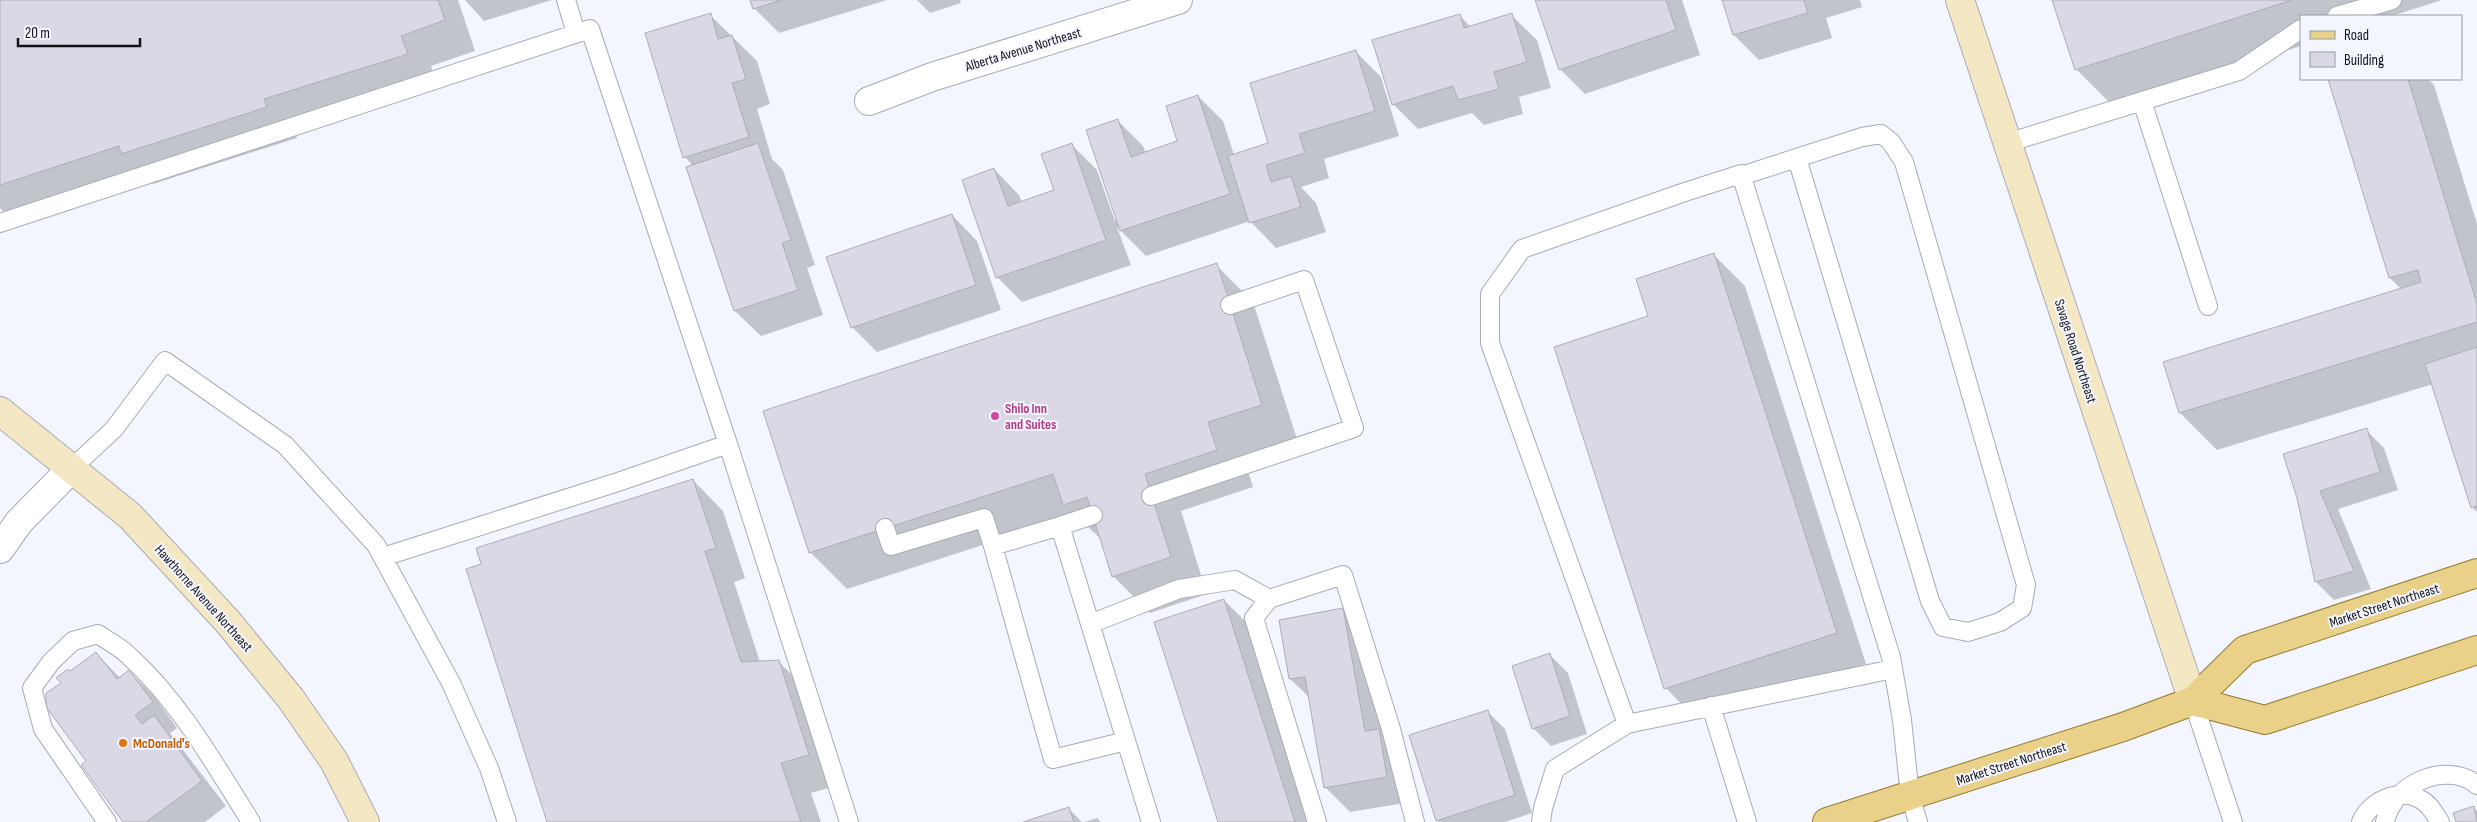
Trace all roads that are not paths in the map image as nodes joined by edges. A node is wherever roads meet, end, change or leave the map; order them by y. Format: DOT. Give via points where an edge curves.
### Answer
graph roads {
  1 [pos="566,0"];
  2 [pos="1178,0"];
  3 [pos="1960,0"];
  4 [pos="2392,0"];
  5 [pos="2340,15"];
  6 [pos="2300,30"];
  7 [pos="576,33"];
  8 [pos="869,101"];
  9 [pos="2142,101"];
  10 [pos="2007,143"];
  11 [pos="1797,158"];
  12 [pos="1742,176"];
  13 [pos="0,223"];
  14 [pos="1230,305"];
  15 [pos="2208,306"];
  16 [pos="0,411"];
  17 [pos="728,444"];
  18 [pos="70,470"];
  19 [pos="1152,496"];
  20 [pos="1093,516"];
  21 [pos="1060,526"];
  22 [pos="885,528"];
  23 [pos="993,546"];
  24 [pos="0,549"];
  25 [pos="383,557"];
  26 [pos="2477,573"];
  27 [pos="1269,599"];
  28 [pos="1090,624"];
  29 [pos="2477,650"];
  30 [pos="1893,669"];
  31 [pos="2193,701"];
  32 [pos="1711,706"];
  33 [pos="1627,724"];
  34 [pos="1126,741"];
  35 [pos="2477,785"];
  36 [pos="1910,796"];
  37 [pos="2400,796"];
  38 [pos="107,822"];
  39 [pos="251,822"];
  40 [pos="365,822"];
  41 [pos="507,822"];
  42 [pos="849,822"];
  43 [pos="1151,822"];
  44 [pos="1317,822"];
  45 [pos="1414,822"];
  46 [pos="1541,822"];
  47 [pos="1747,822"];
  48 [pos="1827,822"];
  49 [pos="1918,822"];
  50 [pos="2233,822"];
  51 [pos="2362,822"];
  52 [pos="2385,822"];
  53 [pos="2440,822"];
  1 -- 7 [label="lane"];
  2 -- 8 [label="street, Alberta Avenue Northeast" via="932,77"];
  3 -- 10 [label="street, Savage Road Northeast"];
  4 -- 5 [label="lane"];
  6 -- 9 [label="lane" via="2239,71"];
  7 -- 13 [label="lane"];
  7 -- 17 [label="lane" via="590,29"];
  9 -- 10 [label="lane"];
  9 -- 15 [label="lane"];
  10 -- 31 [label="street, Savage Road Northeast"];
  11 -- 11 [label="lane" via="1881,134 1891,142 1904,162 2026,585 2022,608 2000,622 1968,632 1943,627 1930,601"];
  11 -- 12 [label="lane"];
  12 -- 30 [label="lane"];
  12 -- 33 [label="lane" via="1684,192 1522,249 1490,294 1490,343"];
  14 -- 19 [label="lane" via="1304,280 1354,428"];
  16 -- 18 [label="street, Hawthorne Avenue Northeast"];
  17 -- 25 [label="lane"];
  17 -- 42 [label="lane"];
  18 -- 24 [label="street" via="19,522"];
  18 -- 25 [label="lane" via="114,429 165,362 286,445 376,545"];
  18 -- 40 [label="street, Hawthorne Avenue Northeast" via="130,516 228,622 291,699 334,761"];
  20 -- 21 [label="lane"];
  21 -- 23 [label="lane"];
  21 -- 28 [label="lane"];
  22 -- 23 [label="lane" via="891,546 984,518"];
  23 -- 34 [label="lane" via="1053,759"];
  25 -- 41 [label="lane" via="451,683 489,768"];
  26 -- 31 [label="main road, Market Street Northeast" via="2245,650"];
  27 -- 28 [label="lane" via="1235,580 1179,588"];
  27 -- 44 [label="lane" via="1254,618"];
  27 -- 45 [label="lane" via="1343,575 1391,729"];
  28 -- 34 [label="lane"];
  29 -- 31 [label="main road" via="2266,720"];
  30 -- 32 [label="lane"];
  30 -- 36 [label="lane"];
  31 -- 36 [label="main road, Market Street Northeast"];
  31 -- 50 [label="lane"];
  32 -- 33 [label="lane"];
  32 -- 47 [label="lane"];
  33 -- 46 [label="lane" via="1555,769"];
  34 -- 43 [label="lane"];
  35 -- 37 [label="lane" via="2465,776 2446,775 2427,778 2409,786"];
  36 -- 48 [label="main road, Market Street Northeast"];
  36 -- 49 [label="lane"];
  37 -- 51 [label="lane" via="2376,802 2365,812"];
  37 -- 52 [label="lane" via="2392,802"];
  37 -- 53 [label="lane" via="2417,797 2429,805"];
  38 -- 39 [label="lane" via="42,729 32,688 51,662 73,642 98,634 129,655 171,702"];
}
